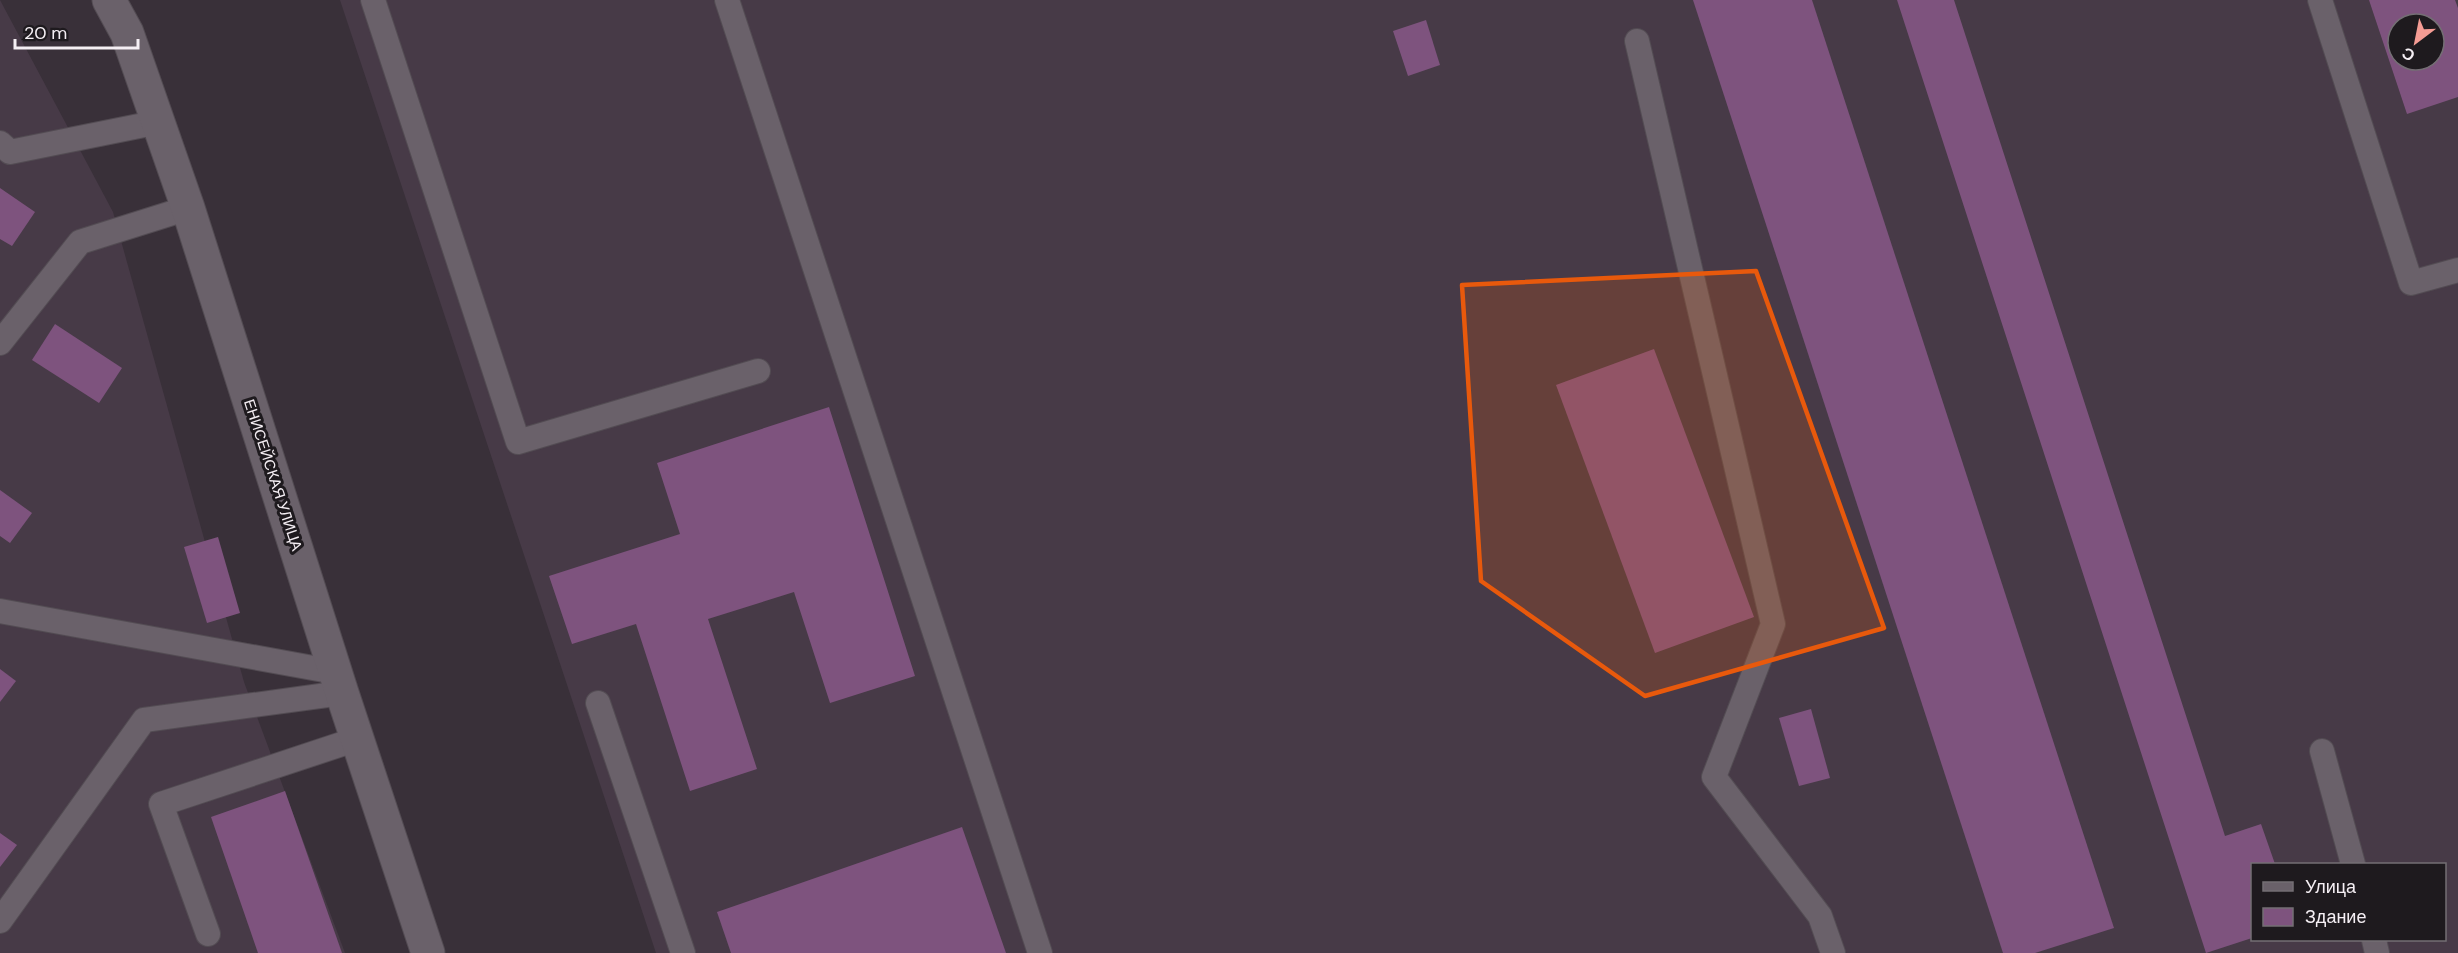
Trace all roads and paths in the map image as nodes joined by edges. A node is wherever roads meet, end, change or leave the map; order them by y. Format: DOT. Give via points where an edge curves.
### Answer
graph roads {
  1 [pos="109,0"];
  2 [pos="373,0"];
  3 [pos="727,0"];
  4 [pos="2320,0"];
  5 [pos="1637,41"];
  6 [pos="159,122"];
  7 [pos="0,143"];
  8 [pos="189,208"];
  9 [pos="2458,270"];
  10 [pos="0,343"];
  11 [pos="758,371"];
  12 [pos="0,611"];
  13 [pos="339,682"];
  14 [pos="598,703"];
  15 [pos="357,739"];
  16 [pos="2322,751"];
  17 [pos="2353,863"];
  18 [pos="0,921"];
  19 [pos="208,934"];
  20 [pos="428,953"];
  21 [pos="683,953"];
  22 [pos="1041,953"];
  23 [pos="1833,953"];
  1 -- 6 [label="street, ЕНИСЕЙСКАЯ УЛИЦА" via="127,33"];
  2 -- 11 [label="lane" via="518,442"];
  3 -- 22 [label="lane"];
  4 -- 9 [label="lane" via="2410,283"];
  5 -- 23 [label="lane" via="1773,624 1714,777 1820,916"];
  6 -- 7 [label="lane" via="10,152"];
  6 -- 8 [label="street, ЕНИСЕЙСКАЯ УЛИЦА"];
  8 -- 10 [label="lane" via="80,242"];
  8 -- 13 [label="street, ЕНИСЕЙСКАЯ УЛИЦА"];
  12 -- 13 [label="lane"];
  13 -- 15 [label="street, ЕНИСЕЙСКАЯ УЛИЦА"];
  13 -- 18 [label="lane" via="144,720"];
  14 -- 21 [label="lane"];
  15 -- 19 [label="lane" via="161,804"];
  15 -- 20 [label="street, ЕНИСЕЙСКАЯ УЛИЦА"];
  16 -- 17 [label="lane"];
}
